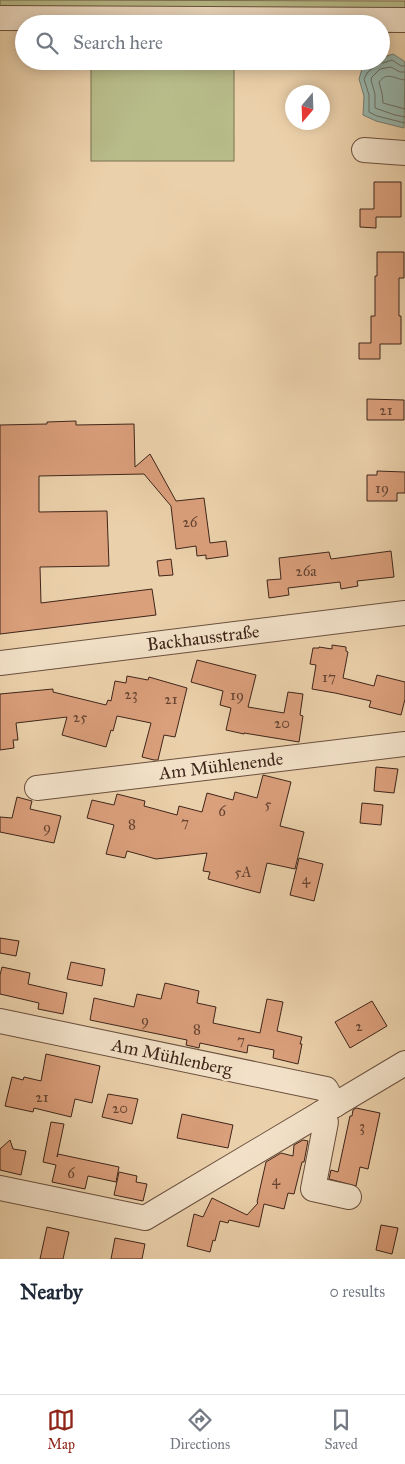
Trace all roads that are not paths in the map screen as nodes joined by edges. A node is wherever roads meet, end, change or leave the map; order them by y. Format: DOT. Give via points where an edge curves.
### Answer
graph roads {
  1 [pos="0,18"];
  2 [pos="15,18"];
  3 [pos="390,20"];
  4 [pos="405,20"];
  5 [pos="364,150"];
  6 [pos="405,153"];
  7 [pos="405,613"];
  8 [pos="0,663"];
  9 [pos="405,744"];
  10 [pos="37,788"];
  11 [pos="0,1021"];
  12 [pos="405,1063"];
  13 [pos="328,1109"];
  14 [pos="0,1188"];
  15 [pos="349,1197"];
  1 -- 2 [label="street"];
  3 -- 4 [label="street"];
  5 -- 6 [label="street"];
  7 -- 8 [label="street, Backhausstraße"];
  9 -- 10 [label="street, Am Mühlenende"];
  11 -- 13 [label="street, Am Mühlenberg" via="326,1089"];
  12 -- 13 [label="street"];
  13 -- 14 [label="street" via="145,1218"];
  13 -- 15 [label="street" via="313,1190"];
}
